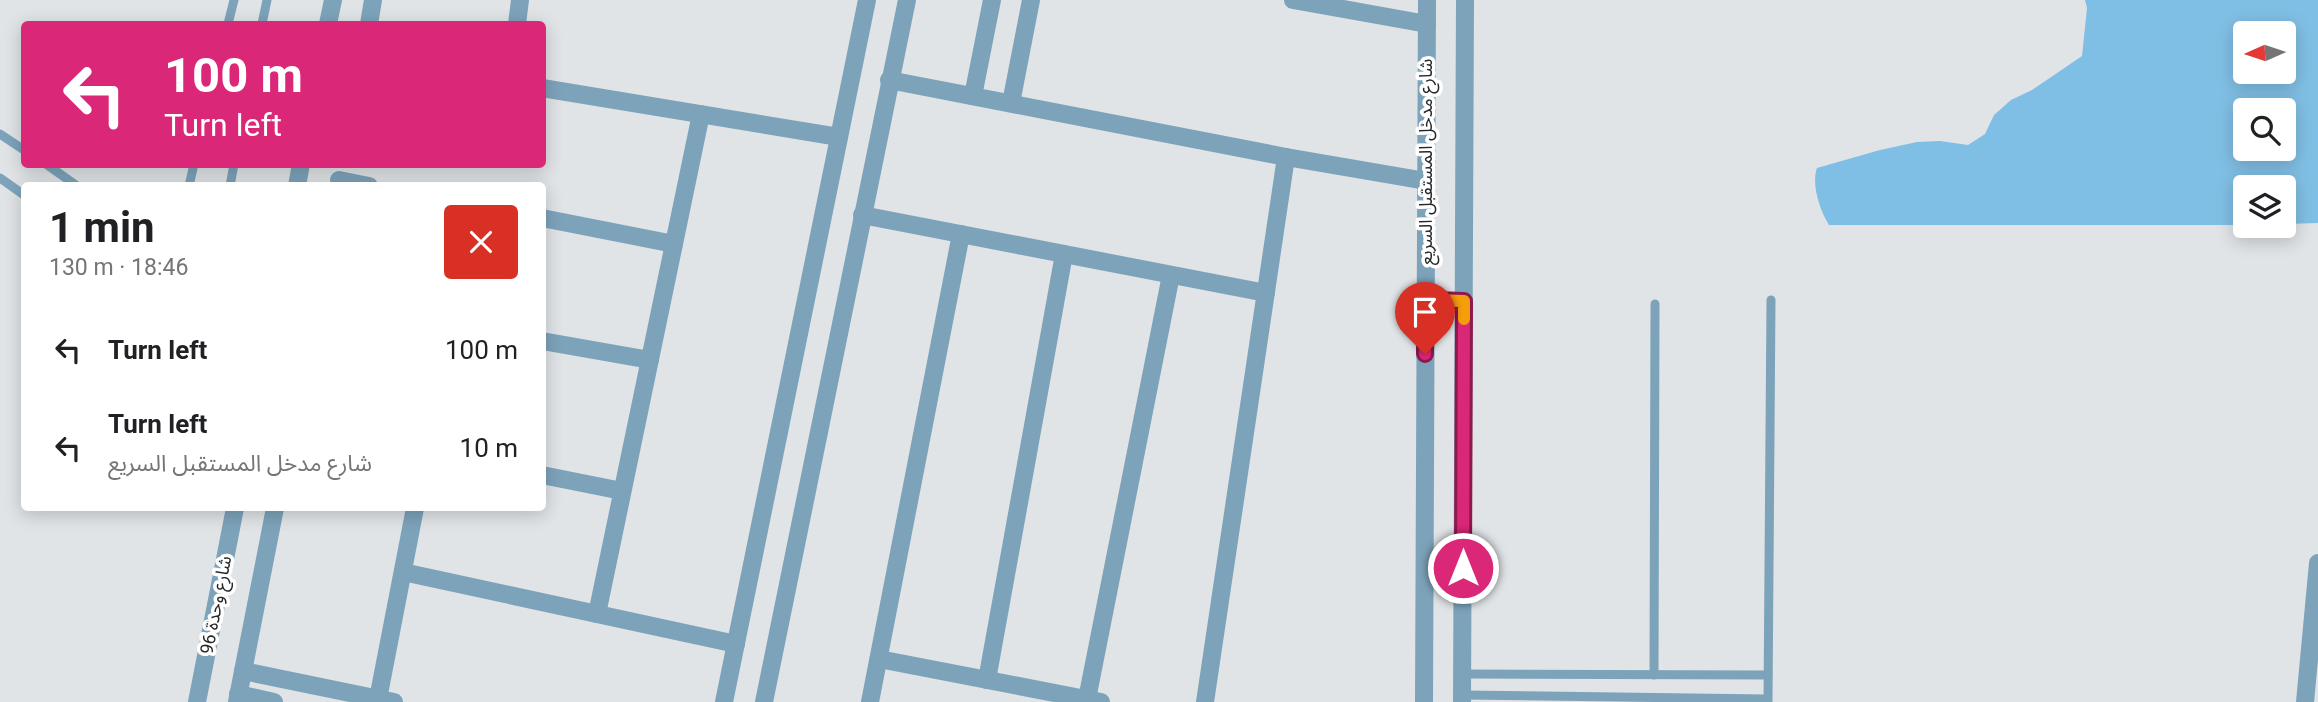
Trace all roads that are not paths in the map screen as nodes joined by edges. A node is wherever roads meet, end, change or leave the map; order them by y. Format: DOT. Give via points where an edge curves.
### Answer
graph roads {
  1 [pos="234,0"];
  2 [pos="267,0"];
  3 [pos="333,0"];
  4 [pos="373,0"];
  5 [pos="520,0"];
  6 [pos="867,0"];
  7 [pos="907,0"];
  8 [pos="992,0"];
  9 [pos="1031,0"];
  10 [pos="1298,0"];
  11 [pos="1427,0"];
  12 [pos="1465,0"];
  13 [pos="229,21"];
  14 [pos="263,21"];
  15 [pos="329,21"];
  16 [pos="370,21"];
  17 [pos="517,21"];
  18 [pos="1427,24"];
  19 [pos="890,80"];
  20 [pos="546,89"];
  21 [pos="973,96"];
  22 [pos="1010,103"];
  23 [pos="701,114"];
  24 [pos="0,134"];
  25 [pos="839,137"];
  26 [pos="21,148"];
  27 [pos="1286,157"];
  28 [pos="51,168"];
  29 [pos="0,178"];
  30 [pos="1426,181"];
  31 [pos="71,182"];
  32 [pos="21,193"];
  33 [pos="862,215"];
  34 [pos="546,219"];
  35 [pos="961,234"];
  36 [pos="674,244"];
  37 [pos="1064,254"];
  38 [pos="1171,275"];
  39 [pos="1266,293"];
  40 [pos="1425,300"];
  41 [pos="1770,300"];
  42 [pos="1464,301"];
  43 [pos="1655,304"];
  44 [pos="546,342"];
  45 [pos="650,360"];
  46 [pos="546,476"];
  47 [pos="622,491"];
  48 [pos="233,511"];
  49 [pos="274,511"];
  50 [pos="414,511"];
  51 [pos="2318,563"];
  52 [pos="403,572"];
  53 [pos="597,614"];
  54 [pos="736,644"];
  55 [pos="879,659"];
  56 [pos="243,671"];
  57 [pos="1463,674"];
  58 [pos="1768,675"];
  59 [pos="1654,676"];
  60 [pos="987,680"];
  61 [pos="2310,691"];
  62 [pos="238,698"];
  63 [pos="1462,698"];
  64 [pos="386,700"];
  65 [pos="1768,700"];
  66 [pos="1094,701"];
  67 [pos="197,702"];
  68 [pos="275,702"];
  69 [pos="724,702"];
  70 [pos="764,702"];
  71 [pos="870,702"];
  72 [pos="1205,702"];
  73 [pos="1424,702"];
  1 -- 13 [label="lane"];
  2 -- 14 [label="lane"];
  3 -- 15 [label="street"];
  4 -- 16 [label="street"];
  5 -- 17 [label="street"];
  6 -- 25 [label="street"];
  7 -- 19 [label="street"];
  8 -- 21 [label="street"];
  9 -- 22 [label="street"];
  10 -- 18 [label="street"];
  11 -- 18 [label="street, شارع مدخل المستقبل السريع"];
  12 -- 42 [label="street"];
  18 -- 30 [label="street, شارع مدخل المستقبل السريع"];
  19 -- 21 [label="street"];
  19 -- 33 [label="street"];
  20 -- 23 [label="street"];
  21 -- 22 [label="street"];
  22 -- 27 [label="street"];
  23 -- 25 [label="street"];
  23 -- 36 [label="street"];
  24 -- 26 [label="lane"];
  25 -- 54 [label="street"];
  27 -- 30 [label="street"];
  27 -- 39 [label="street"];
  28 -- 31 [label="lane"];
  29 -- 32 [label="lane"];
  30 -- 40 [label="street, شارع مدخل المستقبل السريع"];
  33 -- 35 [label="street"];
  33 -- 70 [label="street"];
  34 -- 36 [label="street"];
  35 -- 37 [label="street"];
  35 -- 55 [label="street"];
  36 -- 45 [label="street"];
  37 -- 38 [label="street"];
  37 -- 60 [label="street"];
  38 -- 39 [label="street"];
  38 -- 66 [label="street"];
  39 -- 72 [label="street"];
  40 -- 42 [label="street"];
  40 -- 73 [label="street, شارع مدخل المستقبل السريع"];
  41 -- 58 [label="lane"];
  42 -- 57 [label="street"];
  43 -- 59 [label="lane"];
  44 -- 45 [label="street"];
  45 -- 47 [label="street"];
  46 -- 47 [label="street"];
  47 -- 53 [label="street"];
  48 -- 67 [label="street, شارع وحدة 96"];
  49 -- 56 [label="street"];
  50 -- 52 [label="street"];
  51 -- 61 [label="street"];
  52 -- 53 [label="street"];
  52 -- 64 [label="street"];
  53 -- 54 [label="street"];
  54 -- 69 [label="street"];
  55 -- 60 [label="street"];
  55 -- 71 [label="street"];
  56 -- 62 [label="street"];
  56 -- 64 [label="street"];
  57 -- 59 [label="lane"];
  57 -- 63 [label="street"];
  58 -- 59 [label="lane"];
  58 -- 65 [label="lane"];
  60 -- 66 [label="street"];
  62 -- 68 [label="street"];
  63 -- 65 [label="lane"];
}
